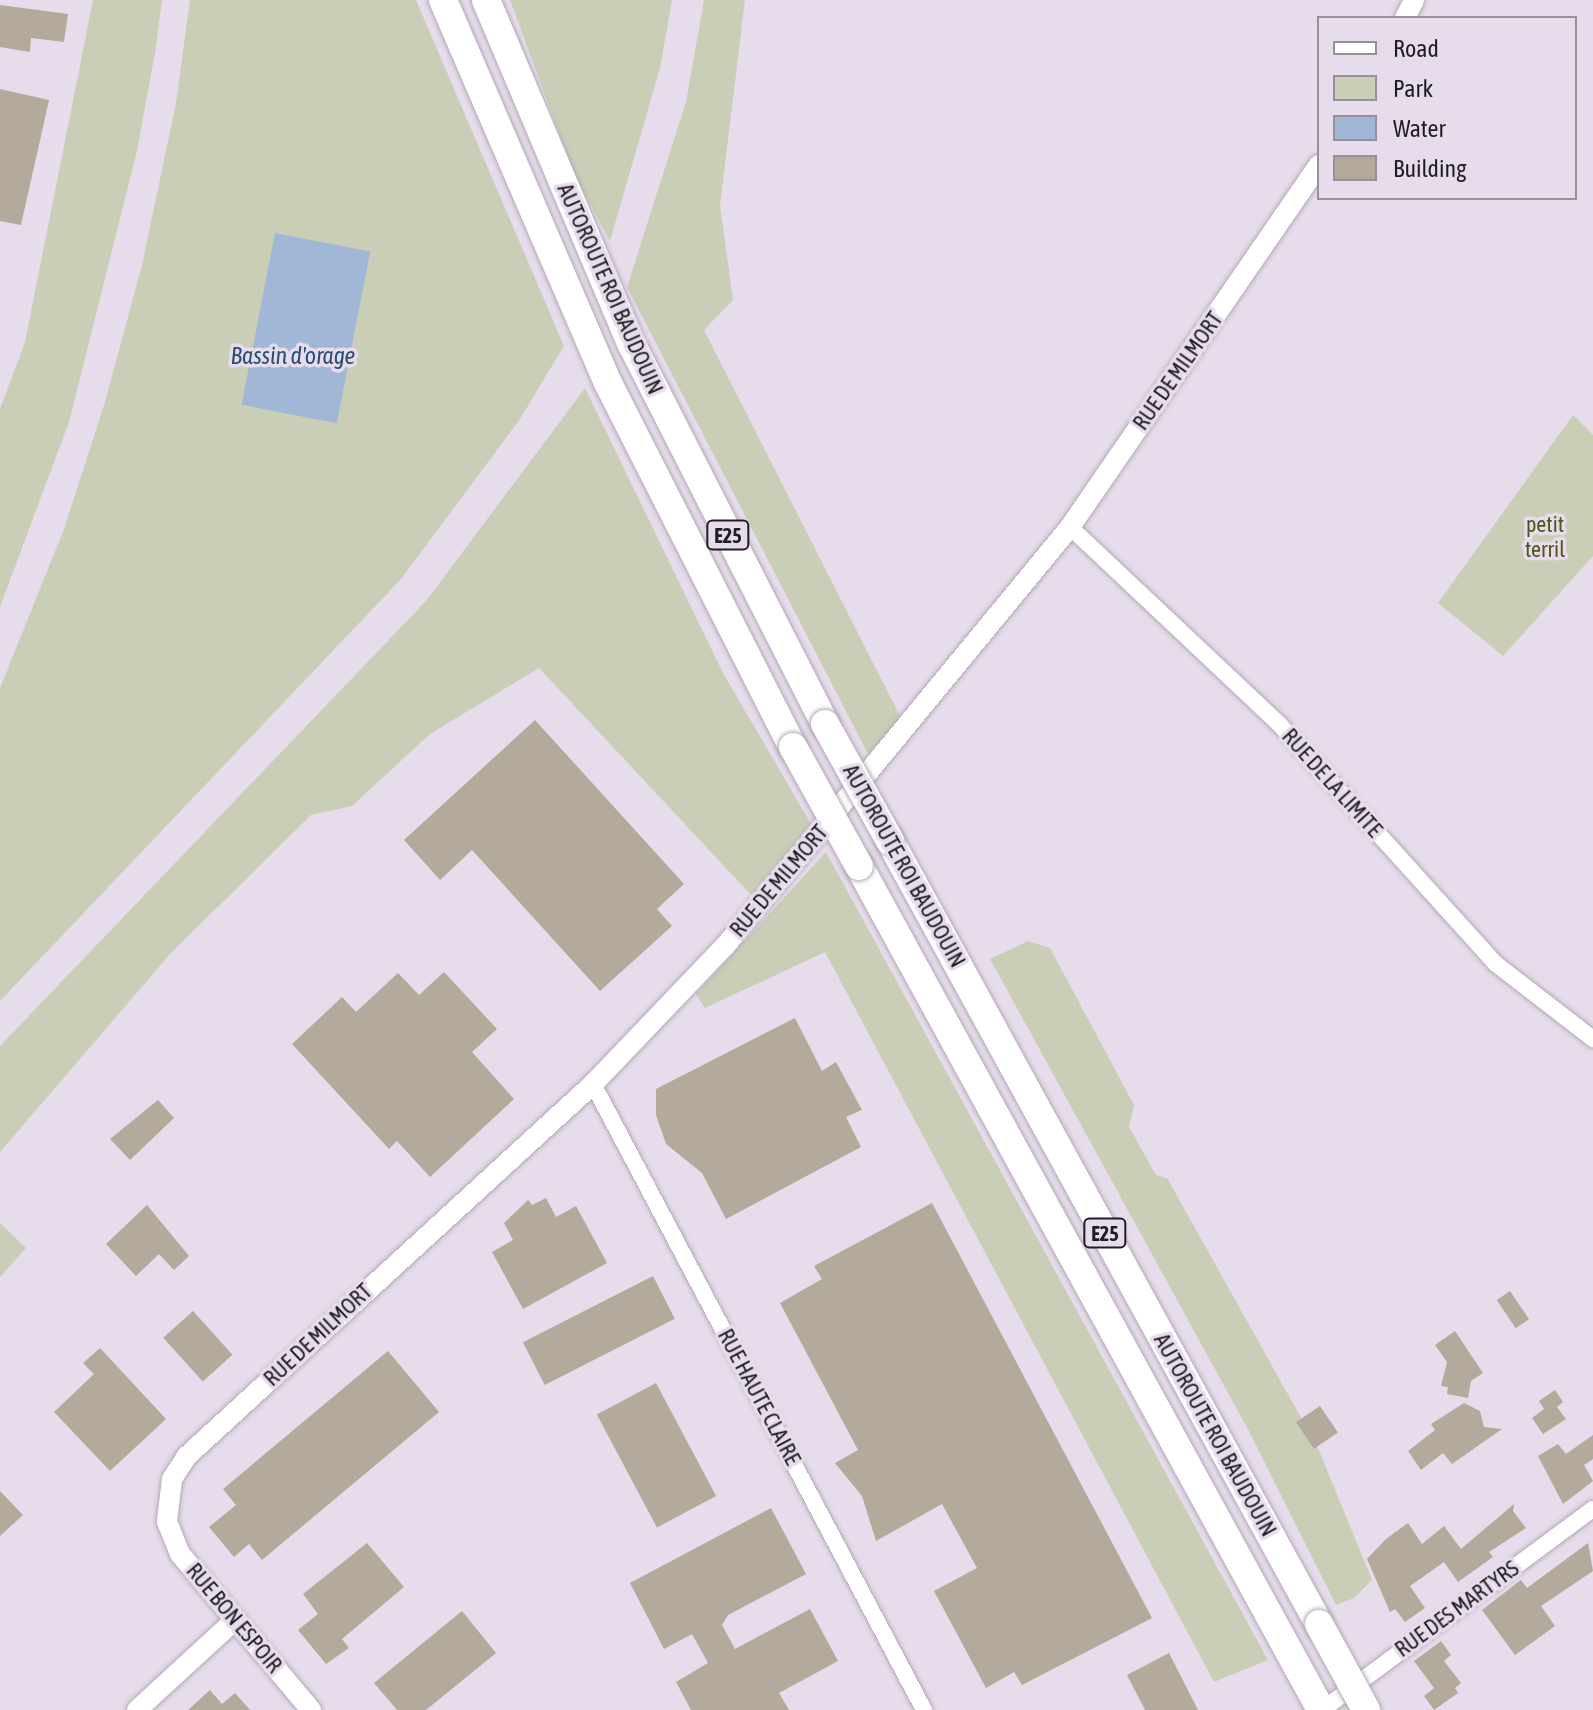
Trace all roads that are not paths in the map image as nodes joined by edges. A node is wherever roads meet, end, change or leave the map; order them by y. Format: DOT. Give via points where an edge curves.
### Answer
graph roads {
  1 [pos="443,0"];
  2 [pos="486,0"];
  3 [pos="1317,168"];
  4 [pos="1070,527"];
  5 [pos="1593,1039"];
  6 [pos="593,1084"];
  7 [pos="1593,1509"];
  8 [pos="167,1521"];
  9 [pos="236,1619"];
  10 [pos="137,1710"];
  11 [pos="311,1710"];
  12 [pos="924,1710"];
  13 [pos="1321,1710"];
  14 [pos="1366,1710"];
  1 -- 13 [label="highway, AUTOROUTE ROI BAUDOUIN / E25, bridge" via="608,383 793,747"];
  2 -- 14 [label="highway, AUTOROUTE ROI BAUDOUIN / E25, bridge" via="632,345 825,724"];
  3 -- 4 [label="street, RUE DE MILMORT"];
  4 -- 5 [label="street, RUE DE LA LIMITE" via="1280,725 1496,964"];
  4 -- 6 [label="street, RUE DE MILMORT" via="789,871"];
  6 -- 8 [label="street, RUE DE MILMORT" via="187,1456 172,1479"];
  6 -- 12 [label="street, RUE HAUTE CLAIRE"];
  7 -- 13 [label="street, RUE DES MARTYRS"];
  8 -- 9 [label="street, RUE BON ESPOIR" via="180,1554"];
  9 -- 10 [label="street"];
  9 -- 11 [label="street, RUE BON ESPOIR"];
}
